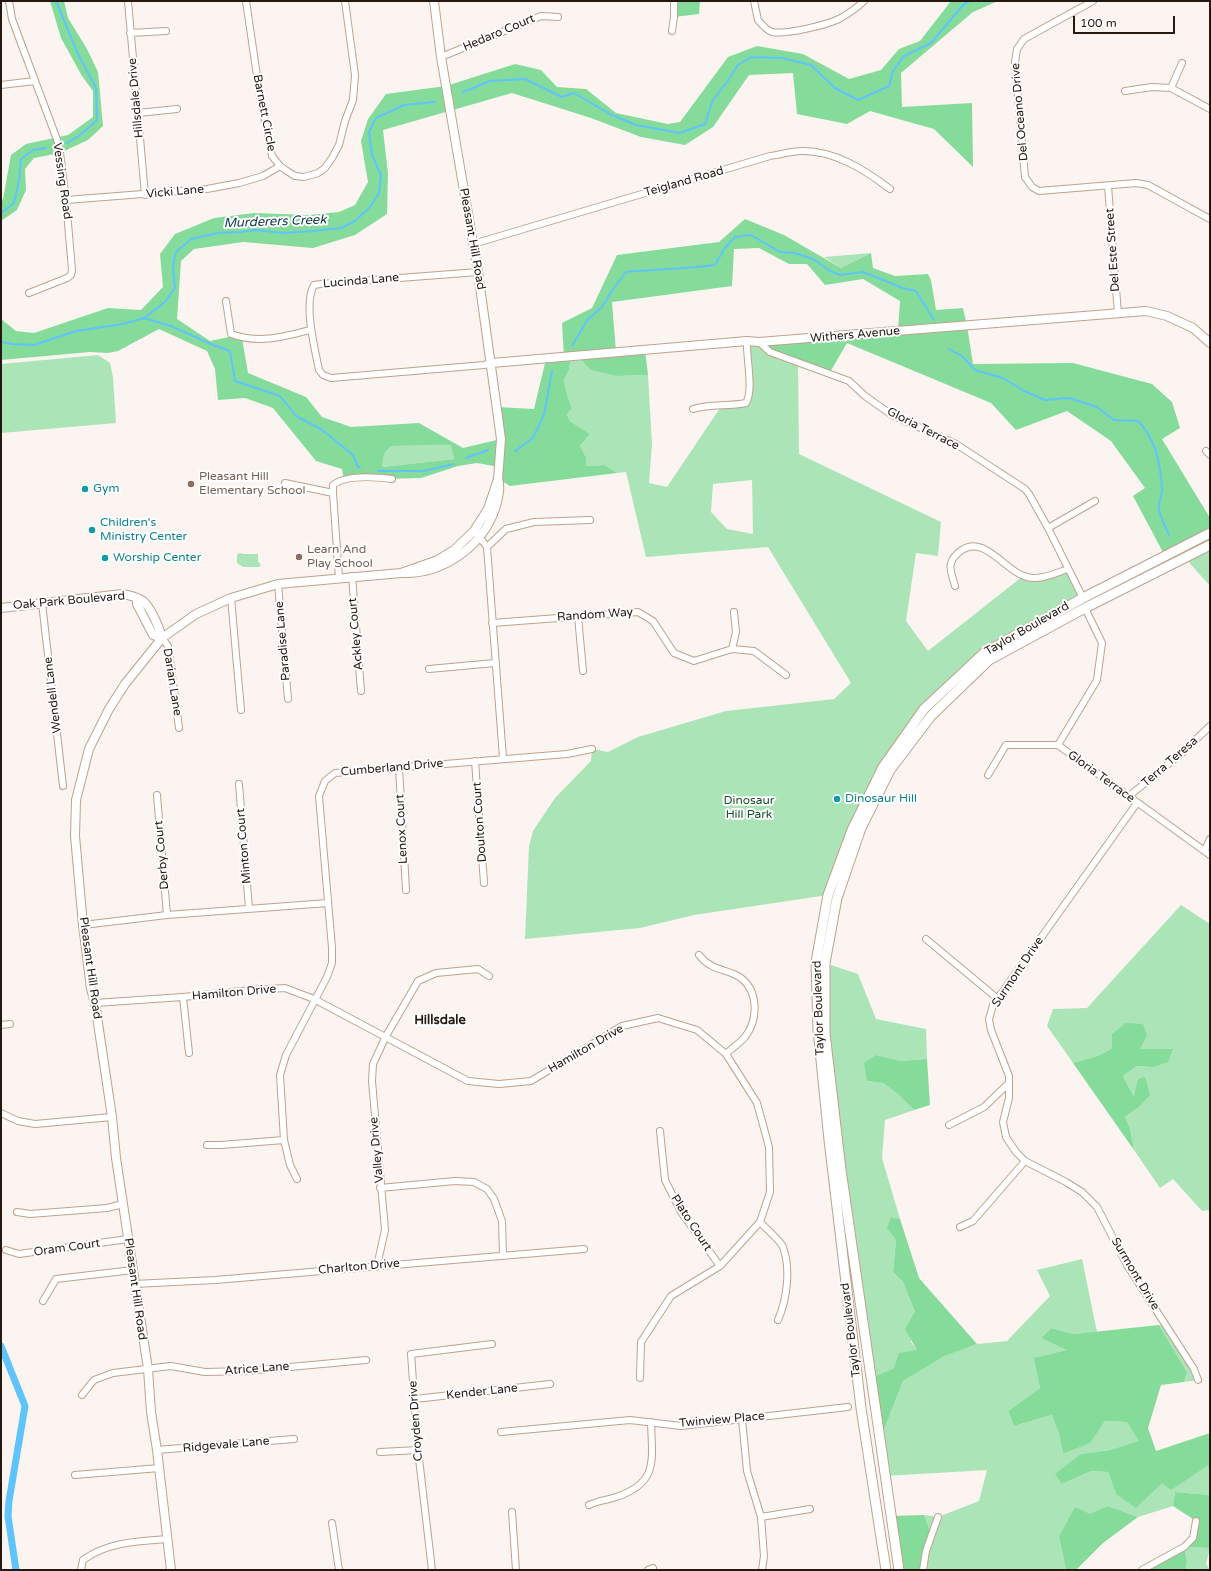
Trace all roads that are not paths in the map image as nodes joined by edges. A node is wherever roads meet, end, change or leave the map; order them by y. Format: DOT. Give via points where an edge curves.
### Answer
graph roads {
  1 [pos="9,1"];
  2 [pos="128,1"];
  3 [pos="246,1"];
  4 [pos="345,1"];
  5 [pos="434,1"];
  6 [pos="674,1"];
  7 [pos="754,1"];
  8 [pos="864,1"];
  9 [pos="1093,1"];
  10 [pos="558,17"];
  11 [pos="166,31"];
  12 [pos="672,31"];
  13 [pos="130,33"];
  14 [pos="442,57"];
  15 [pos="1182,63"];
  16 [pos="35,81"];
  17 [pos="1,85"];
  18 [pos="1171,88"];
  19 [pos="1125,91"];
  20 [pos="177,109"];
  21 [pos="1210,109"];
  22 [pos="138,113"];
  23 [pos="280,166"];
  24 [pos="1108,186"];
  25 [pos="890,189"];
  26 [pos="145,195"];
  27 [pos="66,200"];
  28 [pos="1210,219"];
  29 [pos="473,244"];
  30 [pos="478,272"];
  31 [pos="29,293"];
  32 [pos="226,301"];
  33 [pos="1118,314"];
  34 [pos="310,330"];
  35 [pos="747,341"];
  36 [pos="760,342"];
  37 [pos="1210,343"];
  38 [pos="492,363"];
  39 [pos="693,409"];
  40 [pos="392,479"];
  41 [pos="498,479"];
  42 [pos="285,483"];
  43 [pos="333,493"];
  44 [pos="1095,501"];
  45 [pos="590,520"];
  46 [pos="1048,528"];
  47 [pos="474,531"];
  48 [pos="1210,533"];
  49 [pos="480,537"];
  50 [pos="1210,545"];
  51 [pos="487,547"];
  52 [pos="1068,569"];
  53 [pos="401,573"];
  54 [pos="352,576"];
  55 [pos="339,578"];
  56 [pos="278,584"];
  57 [pos="955,586"];
  58 [pos="231,598"];
  59 [pos="1083,598"];
  60 [pos="42,603"];
  61 [pos="1,608"];
  62 [pos="1085,608"];
  63 [pos="734,612"];
  64 [pos="578,616"];
  65 [pos="492,623"];
  66 [pos="162,638"];
  67 [pos="732,648"];
  68 [pos="495,663"];
  69 [pos="429,669"];
  70 [pos="583,671"];
  71 [pos="786,675"];
  72 [pos="361,691"];
  73 [pos="288,699"];
  74 [pos="241,710"];
  75 [pos="1210,726"];
  76 [pos="179,728"];
  77 [pos="1058,745"];
  78 [pos="592,749"];
  79 [pos="503,758"];
  80 [pos="475,761"];
  81 [pos="399,768"];
  82 [pos="988,775"];
  83 [pos="239,784"];
  84 [pos="63,786"];
  85 [pos="157,795"];
  86 [pos="1129,796"];
  87 [pos="1137,803"];
  88 [pos="1210,840"];
  89 [pos="1205,850"];
  90 [pos="1210,855"];
  91 [pos="484,883"];
  92 [pos="406,890"];
  93 [pos="328,902"];
  94 [pos="250,909"];
  95 [pos="167,915"];
  96 [pos="83,925"];
  97 [pos="926,939"];
  98 [pos="699,955"];
  99 [pos="489,976"];
  100 [pos="183,997"];
  101 [pos="314,999"];
  102 [pos="998,999"];
  103 [pos="95,1003"];
  104 [pos="10,1024"];
  105 [pos="1,1025"];
  106 [pos="386,1036"];
  107 [pos="189,1053"];
  108 [pos="726,1054"];
  109 [pos="1009,1083"];
  110 [pos="1,1113"];
  111 [pos="112,1118"];
  112 [pos="949,1125"];
  113 [pos="660,1131"];
  114 [pos="284,1140"];
  115 [pos="207,1145"];
  116 [pos="1026,1161"];
  117 [pos="297,1179"];
  118 [pos="380,1188"];
  119 [pos="123,1204"];
  120 [pos="17,1212"];
  121 [pos="760,1222"];
  122 [pos="960,1227"];
  123 [pos="128,1239"];
  124 [pos="584,1249"];
  125 [pos="6,1250"];
  126 [pos="503,1255"];
  127 [pos="377,1266"];
  128 [pos="720,1266"];
  129 [pos="133,1270"];
  130 [pos="134,1284"];
  131 [pos="43,1301"];
  132 [pos="778,1320"];
  133 [pos="492,1344"];
  134 [pos="366,1360"];
  135 [pos="148,1369"];
  136 [pos="640,1378"];
  137 [pos="1198,1380"];
  138 [pos="550,1384"];
  139 [pos="82,1395"];
  140 [pos="415,1399"];
  141 [pos="848,1407"];
  142 [pos="742,1419"];
  143 [pos="651,1422"];
  144 [pos="501,1432"];
  145 [pos="294,1439"];
  146 [pos="157,1450"];
  147 [pos="418,1450"];
  148 [pos="380,1452"];
  149 [pos="159,1468"];
  150 [pos="75,1474"];
  151 [pos="589,1505"];
  152 [pos="810,1510"];
  153 [pos="512,1512"];
  154 [pos="761,1517"];
  155 [pos="938,1518"];
  156 [pos="1196,1521"];
  157 [pos="332,1524"];
  158 [pos="168,1539"];
  159 [pos="81,1570"];
  160 [pos="171,1570"];
  161 [pos="339,1570"];
  162 [pos="432,1570"];
  163 [pos="516,1570"];
  164 [pos="762,1570"];
  165 [pos="886,1570"];
  166 [pos="899,1570"];
  167 [pos="923,1570"];
  168 [pos="1142,1570"];
  1 -- 16 [label="street, Vessing Road" via="12,19"];
  2 -- 13 [label="street, Hillsdale Drive"];
  3 -- 23 [label="street, Barnett Circle" via="272,156"];
  4 -- 23 [label="street, Barnett Circle" via="355,75 353,100 339,145 324,168 310,176 295,176"];
  5 -- 14 [label="street, Pleasant Hill Road"];
  6 -- 12 [label="street"];
  7 -- 8 [label="street" via="758,20 771,31 781,33 838,20"];
  9 -- 24 [label="street, Del Oceano Drive" via="1024,39 1017,49 1015,62 1025,177 1032,187 1039,191"];
  10 -- 14 [label="street, Hedaro Court" via="540,16"];
  11 -- 13 [label="street"];
  13 -- 22 [label="street, Hillsdale Drive"];
  14 -- 29 [label="street, Pleasant Hill Road"];
  15 -- 18 [label="street"];
  16 -- 17 [label="street"];
  16 -- 27 [label="street, Vessing Road" via="59,145"];
  18 -- 19 [label="street" via="1152,87"];
  18 -- 21 [label="street"];
  20 -- 22 [label="street"];
  22 -- 26 [label="street, Hillsdale Drive"];
  23 -- 26 [label="street, Vicki Lane" via="263,176 239,183"];
  24 -- 28 [label="street, Del Oceano Drive" via="1136,183 1148,185"];
  24 -- 33 [label="street, Del Este Street"];
  25 -- 29 [label="street, Teigland Road" via="871,175 828,154 801,151 770,156"];
  26 -- 27 [label="street, Vicki Lane"];
  27 -- 31 [label="street, Vessing Road" via="71,275"];
  29 -- 30 [label="street, Pleasant Hill Road"];
  30 -- 34 [label="street, Lucinda Lane" via="314,286 311,291"];
  30 -- 38 [label="street, Pleasant Hill Road"];
  32 -- 34 [label="street" via="231,334 242,338 279,338"];
  33 -- 36 [label="street, Withers Avenue"];
  33 -- 37 [label="street, Withers Avenue" via="1146,312 1167,316 1193,328"];
  34 -- 38 [label="street, Lucinda Lane" via="319,370 322,375 331,378"];
  35 -- 36 [label="street, Withers Avenue"];
  35 -- 38 [label="street, Withers Avenue"];
  35 -- 39 [label="street" via="749,398 746,403 704,405"];
  36 -- 46 [label="street, Gloria Terrace" via="770,352 849,381 892,415 956,444 1025,489"];
  38 -- 41 [label="street, Pleasant Hill Road" via="501,439"];
  40 -- 43 [label="street" via="366,476 337,482"];
  41 -- 47 [label="street, Pleasant Hill Road" via="488,509"];
  41 -- 49 [label="street, Pleasant Hill Road" via="500,485 496,505"];
  42 -- 43 [label="street"];
  43 -- 55 [label="street"];
  44 -- 46 [label="street"];
  45 -- 51 [label="street" via="534,522 506,529"];
  46 -- 52 [label="street, Gloria Terrace"];
  47 -- 49 [label="street"];
  47 -- 53 [label="street, Pleasant Hill Road" via="454,550 438,560"];
  48 -- 59 [label="main road, Taylor Boulevard"];
  49 -- 51 [label="street"];
  49 -- 53 [label="street, Pleasant Hill Road" via="459,556 442,565 422,572"];
  50 -- 62 [label="main road, Taylor Boulevard"];
  51 -- 65 [label="street"];
  52 -- 57 [label="street" via="1047,576 1023,576 988,551 971,546 963,548 952,558 950,567"];
  52 -- 59 [label="street, Gloria Terrace"];
  53 -- 54 [label="street, Pleasant Hill Road"];
  54 -- 55 [label="street, Pleasant Hill Road"];
  54 -- 72 [label="street, Ackley Court"];
  55 -- 56 [label="street, Pleasant Hill Road"];
  56 -- 58 [label="street, Pleasant Hill Road"];
  56 -- 73 [label="street, Paradise Lane"];
  58 -- 66 [label="street, Pleasant Hill Road" via="196,614"];
  58 -- 74 [label="street"];
  59 -- 165 [label="main road, Taylor Boulevard" via="984,653 924,708 883,767 852,830 828,895 816,962 818,1030 860,1400"];
  60 -- 61 [label="street, Oak Park Boulevard"];
  60 -- 66 [label="street, Oak Park Boulevard" via="122,594 133,596 137,598 137,604 153,635"];
  60 -- 84 [label="street, Wendell Lane"];
  62 -- 77 [label="street, Gloria Terrace" via="1102,643 1097,680"];
  62 -- 166 [label="main road, Taylor Boulevard" via="989,660 931,716 890,770 861,828 837,898 825,963 825,1033 842,1177"];
  63 -- 67 [label="street" via="736,632"];
  64 -- 65 [label="street, Random Way"];
  64 -- 67 [label="street, Random Way" via="638,612 653,621 674,653 694,661"];
  64 -- 70 [label="street"];
  65 -- 68 [label="street"];
  66 -- 76 [label="street, Darian Lane" via="168,646"];
  66 -- 96 [label="street, Pleasant Hill Road" via="125,684 89,748 76,800 75,836"];
  67 -- 71 [label="street, Random Way" via="754,650"];
  68 -- 69 [label="street"];
  68 -- 79 [label="street"];
  75 -- 86 [label="street, Terra Teresa" via="1182,753"];
  77 -- 82 [label="street" via="1006,745"];
  77 -- 86 [label="street, Gloria Terrace"];
  78 -- 79 [label="street, Cumberland Drive" via="567,754"];
  79 -- 80 [label="street, Cumberland Drive"];
  80 -- 81 [label="street, Cumberland Drive"];
  80 -- 91 [label="street, Doulton Court"];
  81 -- 92 [label="street, Lenox Court"];
  81 -- 93 [label="street, Cumberland Drive" via="335,773 325,781 319,796"];
  83 -- 94 [label="street, Minton Court"];
  85 -- 95 [label="street, Derby Court"];
  86 -- 87 [label="street, Gloria Terrace"];
  87 -- 89 [label="street, Gloria Terrace"];
  87 -- 102 [label="street, Surmont Drive"];
  88 -- 89 [label="street"];
  89 -- 90 [label="street, Gloria Terrace"];
  93 -- 94 [label="street"];
  93 -- 101 [label="street, Cumberland Drive" via="332,963"];
  94 -- 95 [label="street"];
  95 -- 96 [label="street"];
  96 -- 103 [label="street, Pleasant Hill Road"];
  97 -- 102 [label="street"];
  98 -- 108 [label="street" via="705,963 740,978 751,988 756,1005 745,1036"];
  99 -- 106 [label="street, Valley Drive" via="478,969 436,973 418,981"];
  100 -- 101 [label="street, Hamilton Drive" via="285,988"];
  100 -- 103 [label="street, Hamilton Drive"];
  100 -- 107 [label="street"];
  101 -- 106 [label="street, Hamilton Drive"];
  101 -- 114 [label="street, Cumberland Drive" via="286,1055 280,1075"];
  102 -- 109 [label="street, Surmont Drive" via="993,1005 989,1019 1009,1076"];
  103 -- 111 [label="street, Pleasant Hill Road"];
  104 -- 105 [label="street"];
  106 -- 108 [label="street, Hamilton Drive" via="468,1081 499,1084 531,1081 622,1026 658,1018 697,1030"];
  106 -- 118 [label="street, Valley Drive" via="372,1064"];
  108 -- 121 [label="street, Hamilton Drive" via="757,1103 769,1147 770,1192"];
  109 -- 112 [label="street" via="984,1107"];
  109 -- 116 [label="street, Surmont Drive" via="1009,1098 1003,1122 1006,1137"];
  110 -- 111 [label="street" via="18,1121 35,1124"];
  111 -- 119 [label="street, Pleasant Hill Road"];
  113 -- 128 [label="street, Plato Court" via="665,1180 681,1212"];
  114 -- 115 [label="street"];
  114 -- 117 [label="street, Cumberland Drive" via="290,1165"];
  116 -- 122 [label="street" via="972,1221"];
  116 -- 137 [label="street, Surmont Drive" via="1082,1192 1097,1207 1118,1250 1194,1368"];
  118 -- 126 [label="street" via="455,1181 474,1182 487,1189 494,1199 502,1221"];
  118 -- 127 [label="street, Valley Drive" via="385,1230"];
  119 -- 120 [label="street" via="107,1208 30,1214"];
  119 -- 123 [label="street, Pleasant Hill Road"];
  121 -- 128 [label="street, Hamilton Drive"];
  121 -- 132 [label="street" via="782,1246 787,1271 783,1307"];
  123 -- 125 [label="street, Oram Court" via="19,1254"];
  123 -- 129 [label="street, Pleasant Hill Road"];
  124 -- 126 [label="street, Charlton Drive"];
  126 -- 127 [label="street, Charlton Drive"];
  127 -- 130 [label="street, Charlton Drive"];
  128 -- 136 [label="street, Hamilton Drive" via="671,1296 641,1342"];
  129 -- 130 [label="street, Pleasant Hill Road"];
  129 -- 131 [label="street" via="56,1279"];
  130 -- 135 [label="street, Pleasant Hill Road"];
  133 -- 140 [label="street, Croyden Drive" via="411,1354"];
  134 -- 135 [label="street, Atrice Lane" via="246,1371 205,1372 171,1366"];
  135 -- 139 [label="street, Atrice Lane" via="113,1373 94,1380"];
  135 -- 146 [label="street, Pleasant Hill Road" via="150,1412"];
  138 -- 140 [label="street, Kender Lane"];
  140 -- 147 [label="street, Croyden Drive"];
  141 -- 142 [label="street, Twinview Place"];
  142 -- 143 [label="street, Twinview Place" via="681,1426"];
  142 -- 154 [label="street" via="747,1471"];
  143 -- 144 [label="street, Twinview Place" via="630,1420"];
  143 -- 151 [label="street" via="652,1464 645,1482 616,1497"];
  145 -- 146 [label="street, Ridgevale Lane"];
  146 -- 149 [label="street, Pleasant Hill Road"];
  147 -- 148 [label="street"];
  147 -- 162 [label="street, Croyden Drive"];
  149 -- 150 [label="street"];
  149 -- 158 [label="street, Pleasant Hill Road"];
  152 -- 154 [label="street"];
  153 -- 163 [label="street"];
  154 -- 164 [label="street" via="764,1556"];
  155 -- 167 [label="street" via="926,1551"];
  156 -- 168 [label="street" via="1193,1538 1184,1547"];
  157 -- 161 [label="street"];
  158 -- 159 [label="street" via="125,1542 91,1554 83,1560"];
  158 -- 160 [label="street, Pleasant Hill Road"];
}
